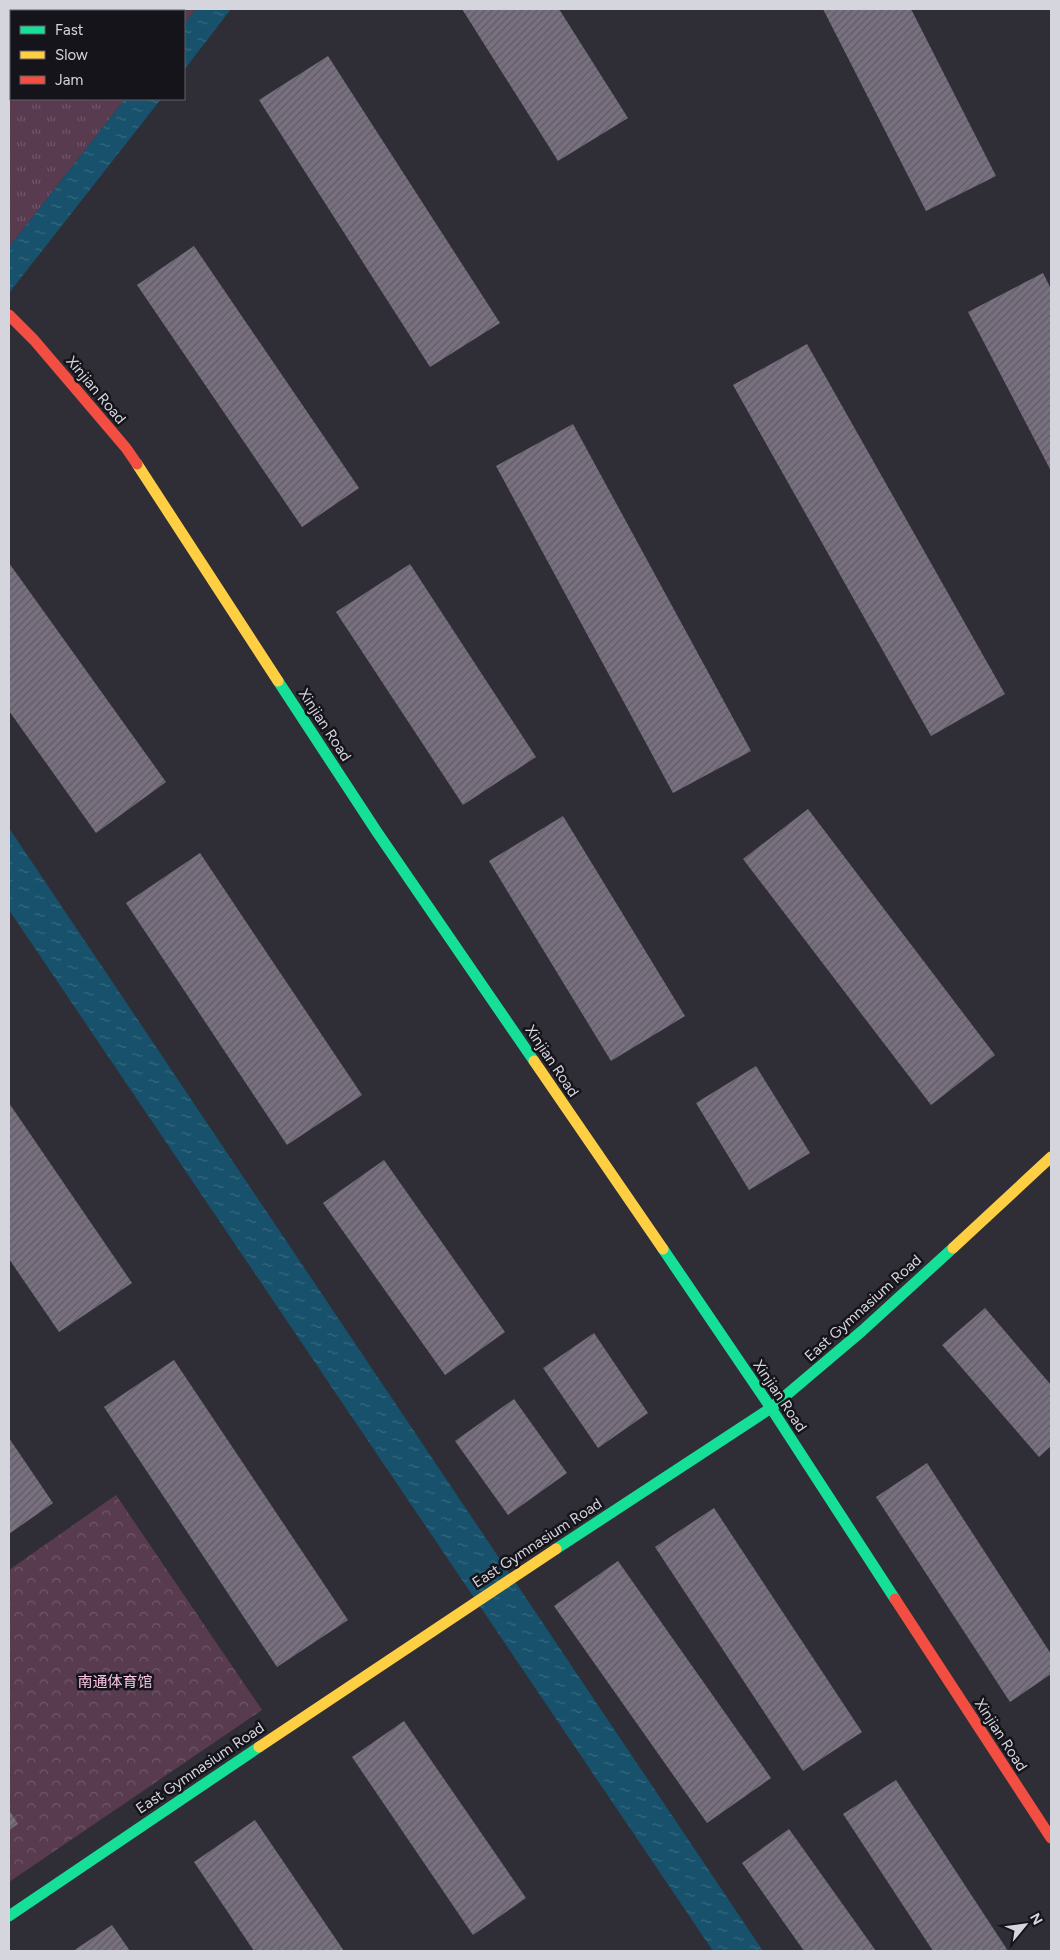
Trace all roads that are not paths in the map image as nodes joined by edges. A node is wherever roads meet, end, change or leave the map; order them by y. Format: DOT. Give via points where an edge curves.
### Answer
graph roads {
  1 [pos="9,314"];
  2 [pos="1051,1157"];
  3 [pos="771,1408"];
  4 [pos="1051,1838"];
  5 [pos="9,1916"];
  1 -- 3 [label="street, Xinjian Road" via="126,448 377,832"];
  2 -- 3 [label="street, East Gymnasium Road" via="862,1331"];
  3 -- 4 [label="street, Xinjian Road"];
  3 -- 5 [label="street, East Gymnasium Road" via="518,1573"];
}
